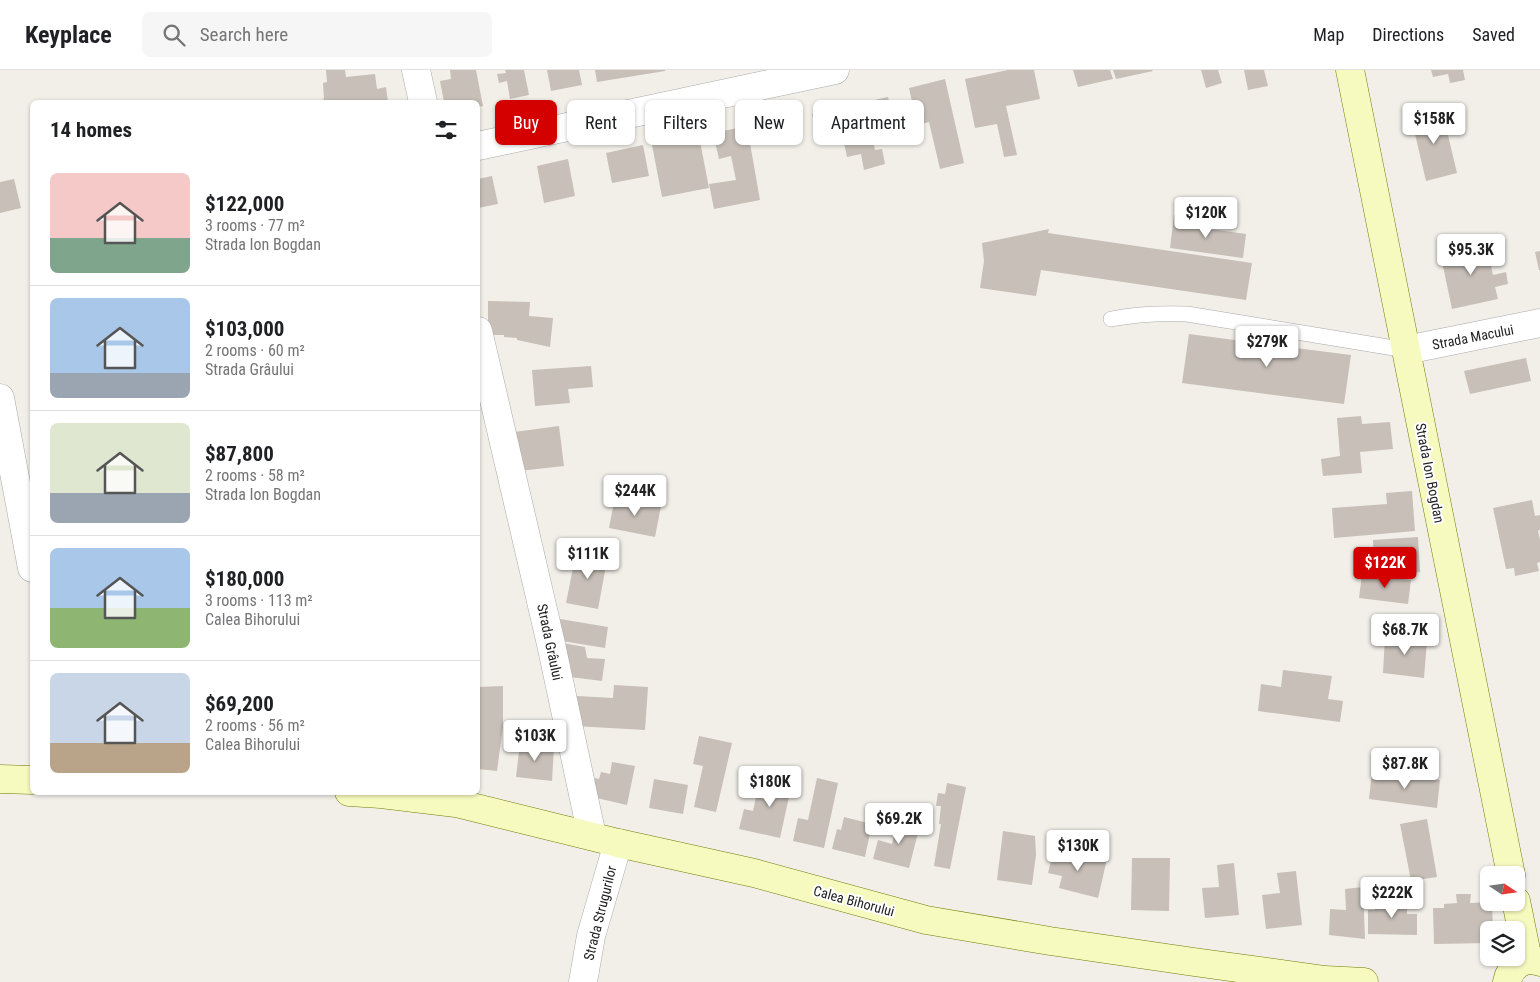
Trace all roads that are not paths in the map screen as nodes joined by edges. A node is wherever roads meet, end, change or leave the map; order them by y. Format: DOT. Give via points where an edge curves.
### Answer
graph roads {
  1 [pos="416,70"];
  2 [pos="835,70"];
  3 [pos="1350,70"];
  4 [pos="761,78"];
  5 [pos="423,100"];
  6 [pos="480,146"];
  7 [pos="1111,319"];
  8 [pos="1540,323"];
  9 [pos="480,340"];
  10 [pos="1406,350"];
  11 [pos="0,398"];
  12 [pos="30,557"];
  13 [pos="0,779"];
  14 [pos="30,780"];
  15 [pos="389,795"];
  16 [pos="592,836"];
  17 [pos="618,844"];
  18 [pos="1509,866"];
  19 [pos="1519,911"];
  20 [pos="1534,961"];
  21 [pos="583,982"];
  22 [pos="1364,982"];
  23 [pos="1507,982"];
  1 -- 5 [label="street"];
  2 -- 4 [label="street"];
  3 -- 10 [label="main road, Strada Ion Bogdan"];
  4 -- 6 [label="street"];
  7 -- 10 [label="lane" via="1138,314 1187,314"];
  8 -- 10 [label="street, Strada Macului"];
  9 -- 16 [label="street, Strada Grâului" via="547,625"];
  10 -- 18 [label="main road, Strada Ion Bogdan"];
  11 -- 12 [label="street"];
  13 -- 14 [label="main road"];
  15 -- 16 [label="main road, Calea Bihorului" via="456,803"];
  16 -- 17 [label="main road, Calea Bihorului"];
  17 -- 21 [label="street, Strada Strugurilor" via="591,936"];
  17 -- 22 [label="main road, Calea Bihorului" via="754,873 926,920 1194,962 1325,980"];
  19 -- 20 [label="main road"];
  20 -- 23 [label="main road" via="1520,962 1513,967"];
}
